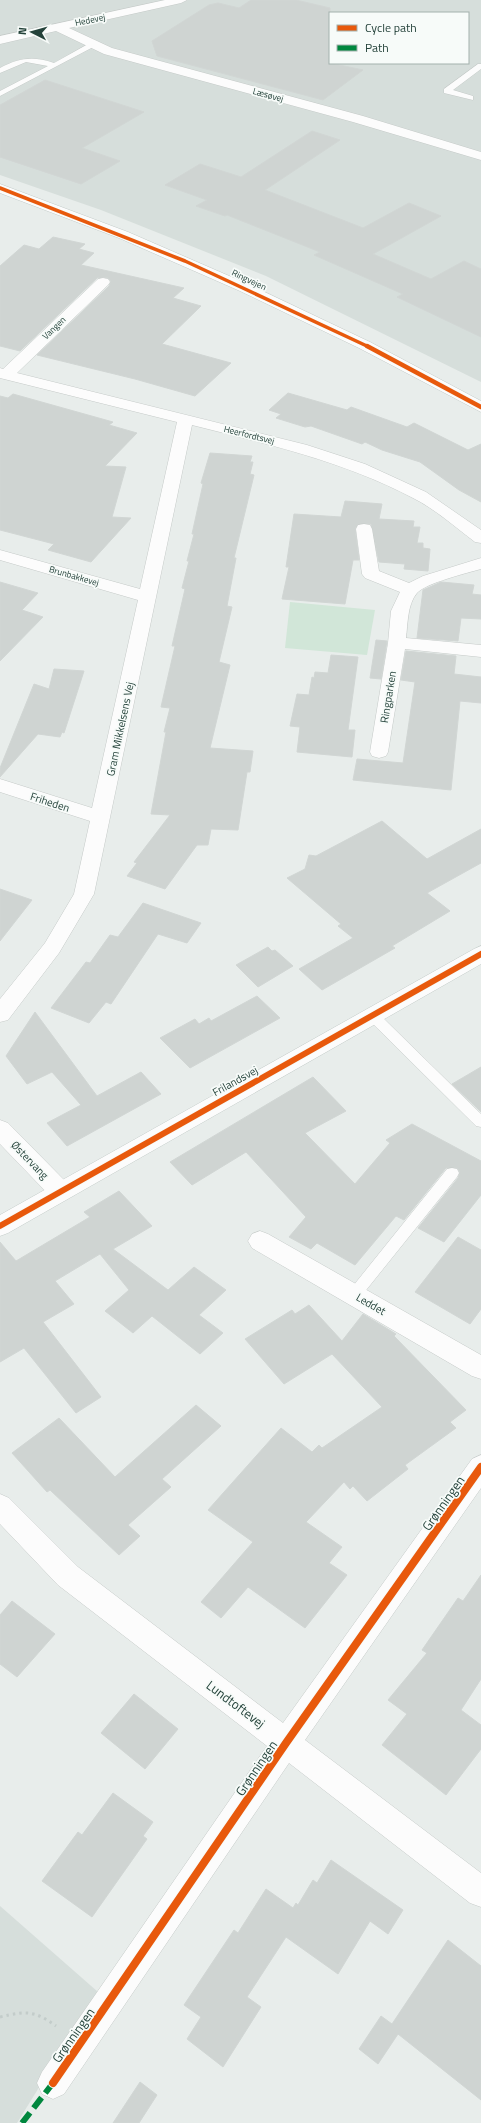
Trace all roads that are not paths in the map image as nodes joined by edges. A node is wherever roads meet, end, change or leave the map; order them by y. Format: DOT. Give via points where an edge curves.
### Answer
graph roads {
  1 [pos="181,0"];
  2 [pos="57,27"];
  3 [pos="0,40"];
  4 [pos="93,45"];
  5 [pos="54,65"];
  6 [pos="481,66"];
  7 [pos="0,71"];
  8 [pos="0,94"];
  9 [pos="470,98"];
  10 [pos="481,156"];
  11 [pos="0,188"];
  12 [pos="103,282"];
  13 [pos="3,374"];
  14 [pos="481,407"];
  15 [pos="185,420"];
  16 [pos="364,529"];
  17 [pos="481,538"];
  18 [pos="0,555"];
  19 [pos="481,563"];
  20 [pos="410,590"];
  21 [pos="148,597"];
  22 [pos="397,643"];
  23 [pos="481,651"];
  24 [pos="379,752"];
  25 [pos="0,785"];
  26 [pos="101,818"];
  27 [pos="481,954"];
  28 [pos="0,1014"];
  29 [pos="372,1015"];
  30 [pos="481,1122"];
  31 [pos="0,1129"];
  32 [pos="452,1173"];
  33 [pos="60,1191"];
  34 [pos="0,1226"];
  35 [pos="260,1241"];
  36 [pos="354,1295"];
  37 [pos="481,1368"];
  38 [pos="481,1467"];
  39 [pos="0,1506"];
  40 [pos="286,1743"];
  41 [pos="481,1892"];
  42 [pos="53,2083"];
  1 -- 2 [label="street, Hedevej"];
  2 -- 3 [label="street, Hedevej"];
  2 -- 4 [label="street, Læsøvej"];
  4 -- 5 [label="lane"];
  4 -- 10 [label="street, Læsøvej"];
  5 -- 7 [label="lane" via="29,58"];
  5 -- 8 [label="lane"];
  6 -- 9 [label="lane" via="447,90"];
  11 -- 14 [label="street, Ringvejen" via="139,242 238,285 424,375"];
  12 -- 13 [label="street, Vangen"];
  13 -- 15 [label="street, Heerfordtsvej"];
  15 -- 17 [label="street, Heerfordtsvej" via="301,448 359,467 420,495"];
  15 -- 21 [label="street, Gram Mikkelsens Vej"];
  16 -- 20 [label="street" via="371,574"];
  18 -- 21 [label="street, Brunbakkevej"];
  19 -- 20 [label="street" via="429,580"];
  20 -- 22 [label="street, Ringparken" via="400,611"];
  21 -- 26 [label="street, Gram Mikkelsens Vej"];
  22 -- 23 [label="street"];
  22 -- 24 [label="street, Ringparken"];
  25 -- 26 [label="street, Friheden"];
  26 -- 28 [label="street, Gram Mikkelsens Vej" via="84,894 52,948"];
  27 -- 29 [label="street, Frilandsvej"];
  29 -- 30 [label="lane"];
  29 -- 33 [label="street, Frilandsvej"];
  31 -- 33 [label="street, Østervang"];
  32 -- 36 [label="lane"];
  33 -- 34 [label="street, Frilandsvej"];
  35 -- 36 [label="street, Leddet"];
  36 -- 37 [label="street, Leddet"];
  38 -- 40 [label="street, Grønningen"];
  39 -- 40 [label="street, Lundtoftevej" via="68,1576"];
  40 -- 41 [label="street, Lundtoftevej"];
  40 -- 42 [label="street, Grønningen"];
}
